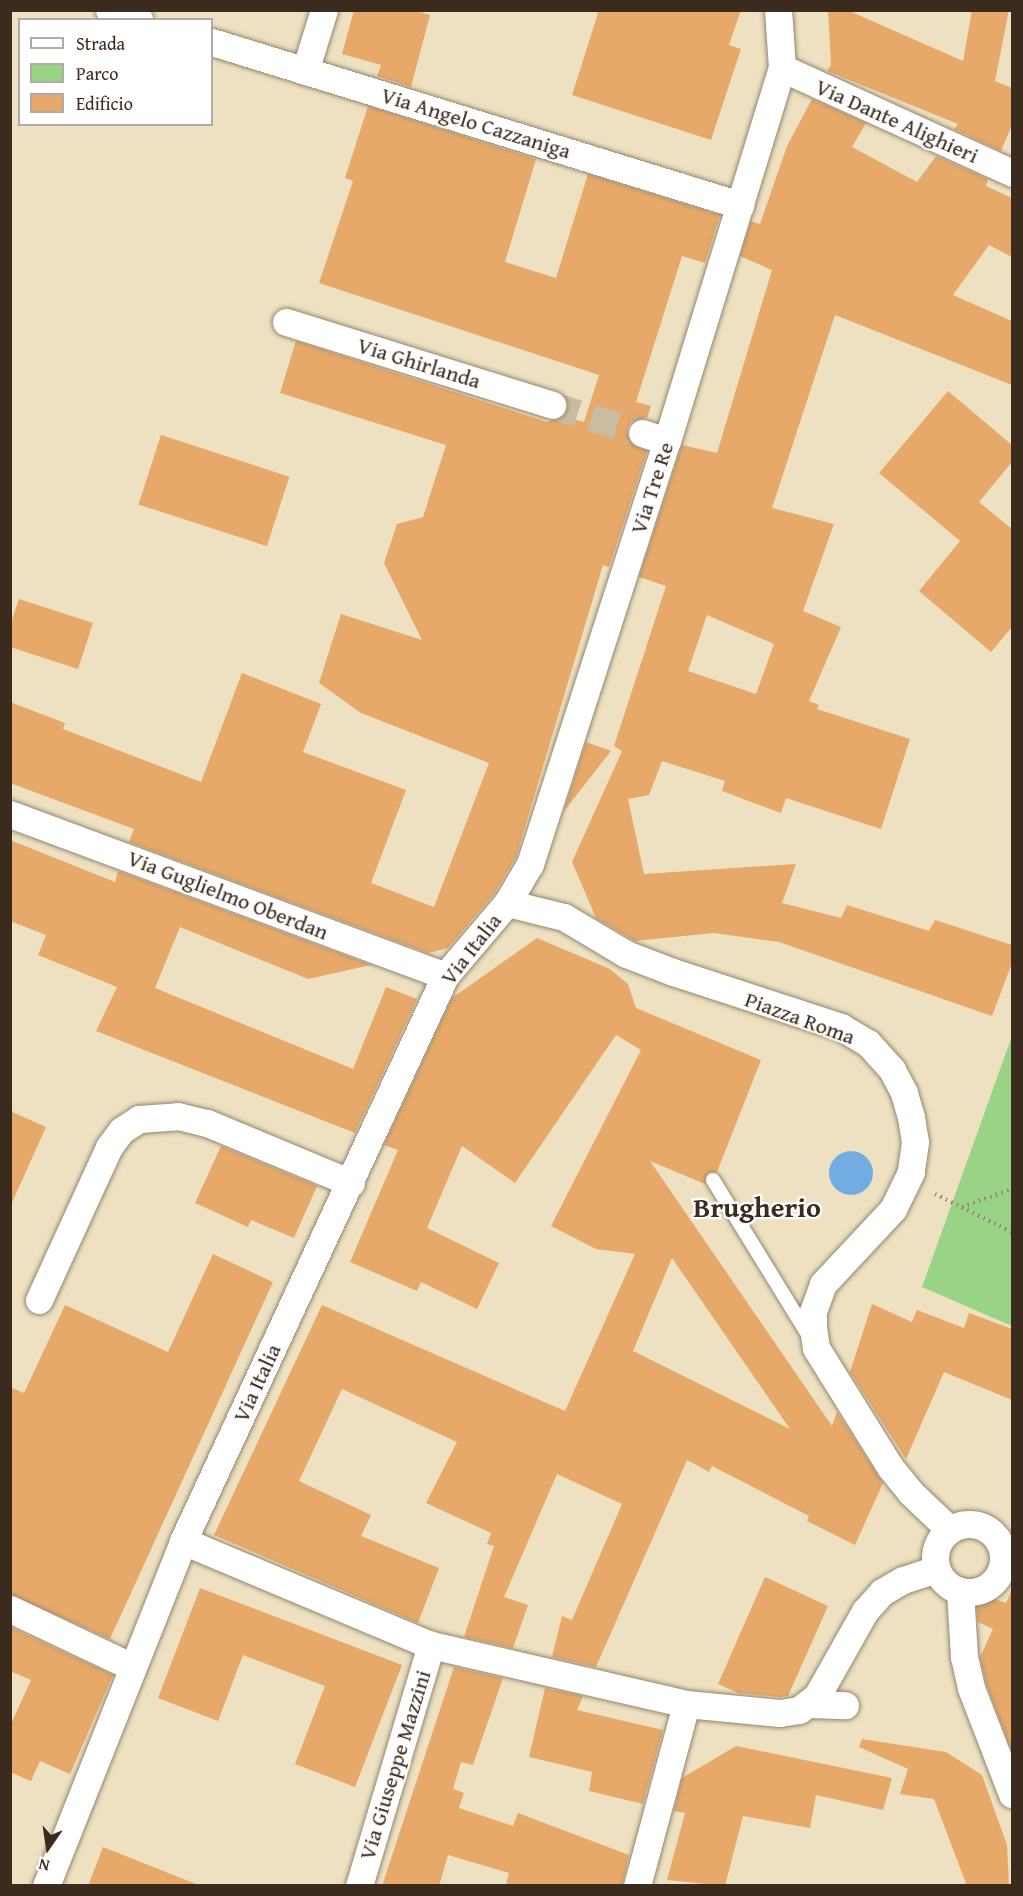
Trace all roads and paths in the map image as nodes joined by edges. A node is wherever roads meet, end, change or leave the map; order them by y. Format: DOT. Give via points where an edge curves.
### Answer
graph roads {
  1 [pos="324,10"];
  2 [pos="778,10"];
  3 [pos="213,42"];
  4 [pos="782,68"];
  5 [pos="305,71"];
  6 [pos="1012,173"];
  7 [pos="740,205"];
  8 [pos="286,322"];
  9 [pos="552,405"];
  10 [pos="10,814"];
  11 [pos="507,903"];
  12 [pos="445,976"];
  13 [pos="713,1180"];
  14 [pos="907,1182"];
  15 [pos="351,1183"];
  16 [pos="1012,1189"];
  17 [pos="962,1207"];
  18 [pos="1012,1232"];
  19 [pos="39,1300"];
  20 [pos="816,1348"];
  21 [pos="951,1530"];
  22 [pos="183,1541"];
  23 [pos="1007,1565"];
  24 [pos="936,1569"];
  25 [pos="960,1591"];
  26 [pos="10,1609"];
  27 [pos="431,1645"];
  28 [pos="130,1666"];
  29 [pos="686,1704"];
  30 [pos="809,1704"];
  31 [pos="844,1706"];
  32 [pos="963,1728"];
  33 [pos="994,1748"];
  34 [pos="1012,1794"];
  35 [pos="46,1886"];
  36 [pos="359,1886"];
  37 [pos="637,1886"];
  1 -- 5 [label="street"];
  2 -- 4 [label="street"];
  3 -- 5 [label="street, Via Angelo Cazzaniga"];
  4 -- 6 [label="street, Via Dante Alighieri"];
  4 -- 7 [label="street, Via Tre Re"];
  5 -- 7 [label="street, Via Angelo Cazzaniga"];
  7 -- 11 [label="street, Via Tre Re" via="655,437 532,857"];
  8 -- 9 [label="street, Via Ghirlanda"];
  10 -- 12 [label="street, Via Guglielmo Oberdan"];
  11 -- 12 [label="street, Via Italia"];
  11 -- 14 [label="street, Piazza Roma" via="550,911 626,954 841,1027 868,1043 892,1070 908,1106 915,1142"];
  12 -- 15 [label="street, Via Italia"];
  13 -- 20 [label="lane"];
  14 -- 17 [label="path"];
  14 -- 20 [label="street, Piazza Roma" via="884,1220 823,1284 813,1311"];
  15 -- 19 [label="street" via="207,1123 178,1116 139,1119 122,1130 109,1147"];
  15 -- 22 [label="street, Via Italia"];
  16 -- 17 [label="path"];
  17 -- 18 [label="path"];
  20 -- 21 [label="street" via="910,1492"];
  21 -- 23 [label="street" via="972,1524 992,1533"];
  21 -- 24 [label="street" via="937,1547"];
  22 -- 27 [label="street"];
  22 -- 28 [label="street, Via Italia"];
  23 -- 25 [label="street" via="982,1589"];
  24 -- 25 [label="street" via="950,1586"];
  24 -- 30 [label="street" via="903,1580 877,1597 827,1682"];
  25 -- 33 [label="street" via="968,1675"];
  26 -- 28 [label="street"];
  27 -- 29 [label="street"];
  27 -- 36 [label="street, Via Giuseppe Mazzini"];
  28 -- 35 [label="street, Via Italia"];
  29 -- 30 [label="street" via="780,1713"];
  29 -- 37 [label="street"];
  30 -- 31 [label="street"];
  32 -- 33 [label="street"];
  33 -- 34 [label="street"];
}
